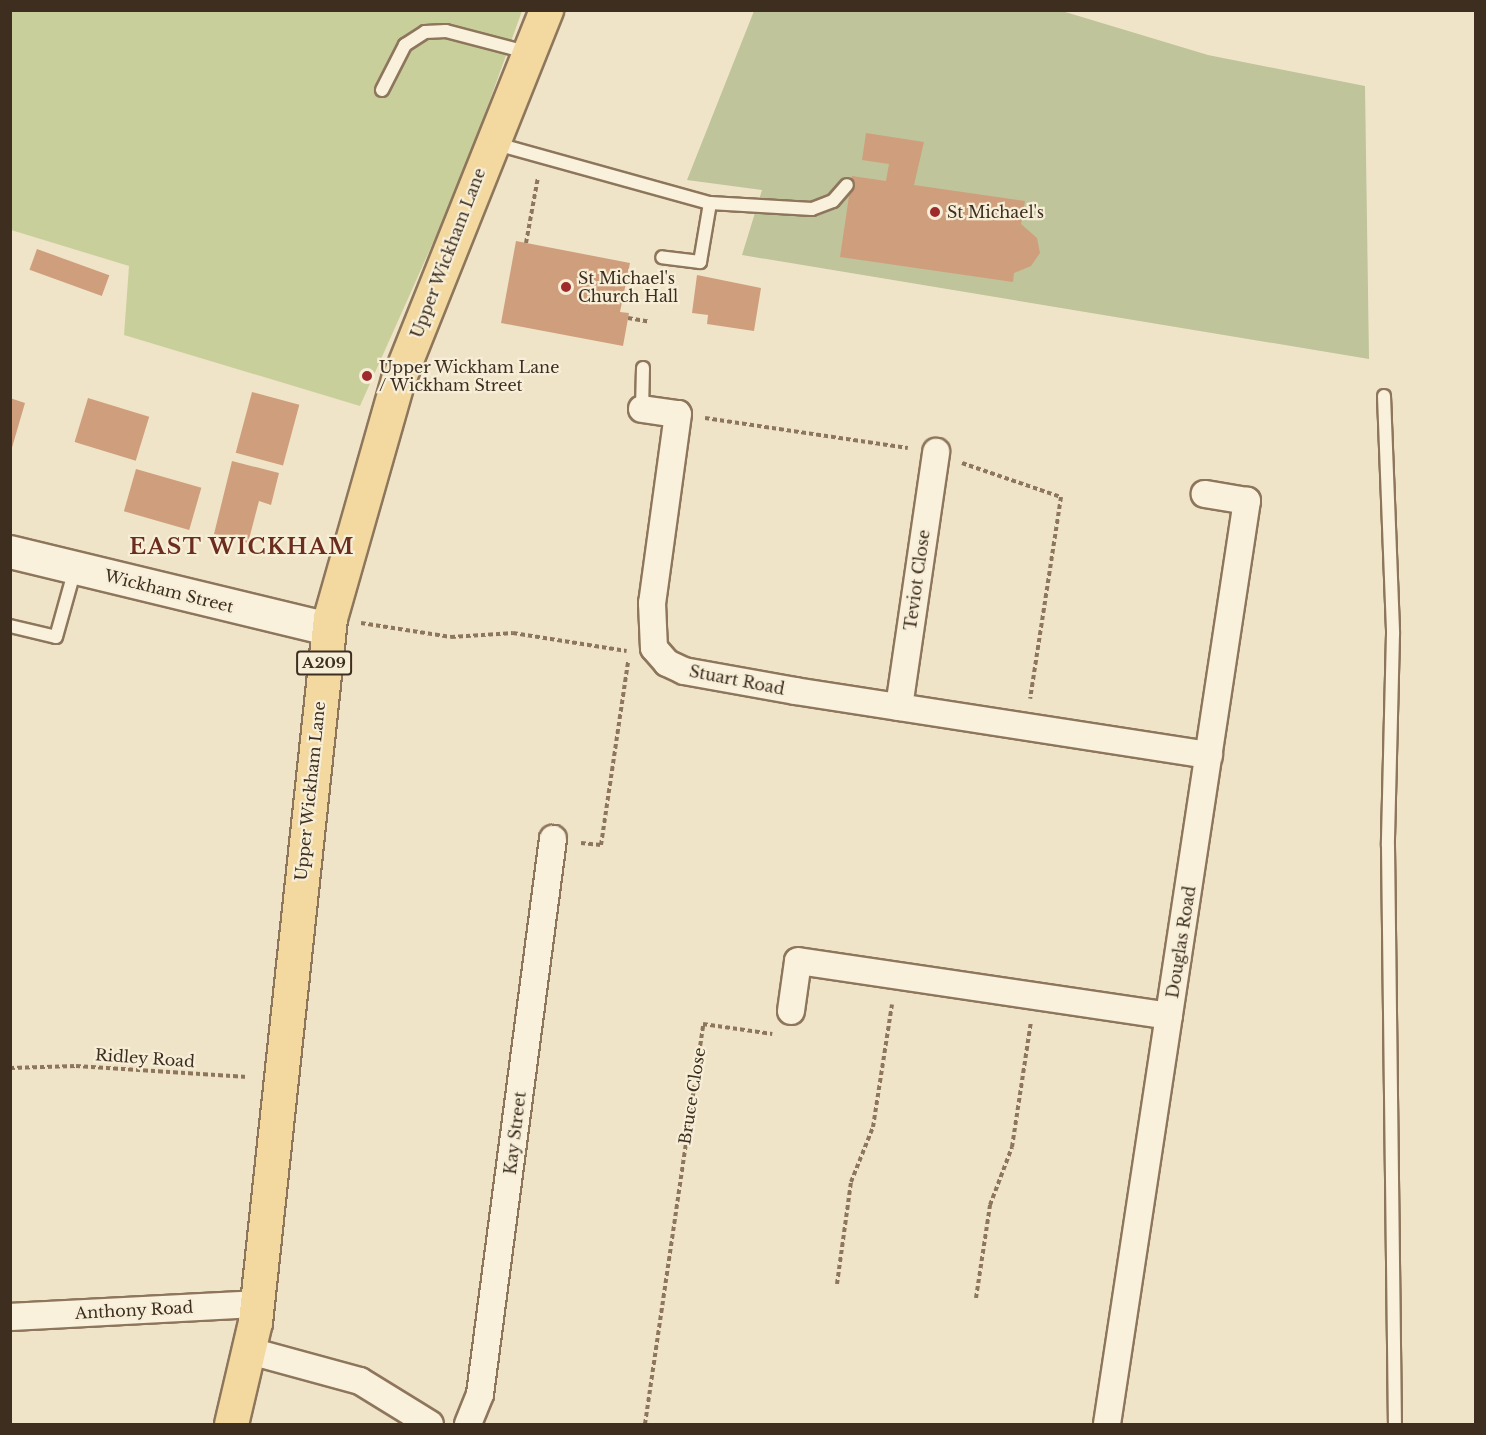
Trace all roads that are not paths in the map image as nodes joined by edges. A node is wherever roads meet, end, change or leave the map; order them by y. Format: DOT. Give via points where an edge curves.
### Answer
graph roads {
  1 [pos="546,10"];
  2 [pos="528,53"];
  3 [pos="382,90"];
  4 [pos="492,143"];
  5 [pos="847,185"];
  6 [pos="710,203"];
  7 [pos="662,257"];
  8 [pos="642,368"];
  9 [pos="1383,396"];
  10 [pos="642,409"];
  11 [pos="936,452"];
  12 [pos="1205,494"];
  13 [pos="10,552"];
  14 [pos="75,568"];
  15 [pos="329,623"];
  16 [pos="10,626"];
  17 [pos="899,707"];
  18 [pos="1209,756"];
  19 [pos="553,839"];
  20 [pos="791,1011"];
  21 [pos="1169,1016"];
  22 [pos="257,1304"];
  23 [pos="10,1317"];
  24 [pos="250,1351"];
  25 [pos="231,1425"];
  26 [pos="430,1425"];
  27 [pos="468,1425"];
  28 [pos="1107,1425"];
  29 [pos="1395,1425"];
  1 -- 2 [label="main road, Upper Wickham Lane / A209"];
  2 -- 3 [label="lane" via="446,31 425,32 405,45"];
  2 -- 4 [label="main road, Upper Wickham Lane / A209"];
  4 -- 6 [label="lane"];
  4 -- 15 [label="main road, Upper Wickham Lane / A209" via="398,380"];
  5 -- 6 [label="lane" via="833,201 812,209"];
  6 -- 7 [label="lane" via="700,262"];
  8 -- 10 [label="lane"];
  9 -- 29 [label="lane" via="1393,634 1388,846"];
  10 -- 17 [label="street, Stuart Road" via="678,414 642,649 684,671"];
  11 -- 17 [label="street, Teviot Close"];
  12 -- 18 [label="street, Douglas Road" via="1246,501"];
  13 -- 14 [label="street, Wickham Street"];
  14 -- 15 [label="street, Wickham Street"];
  14 -- 16 [label="lane" via="56,637"];
  15 -- 22 [label="main road, Upper Wickham Lane / A209"];
  17 -- 18 [label="street, Stuart Road"];
  18 -- 21 [label="street, Douglas Road"];
  19 -- 27 [label="street, Kay Street" via="480,1394"];
  20 -- 21 [label="street" via="798,961"];
  21 -- 28 [label="street, Douglas Road"];
  22 -- 23 [label="street, Anthony Road"];
  22 -- 24 [label="main road, Upper Wickham Lane / A209"];
  24 -- 25 [label="main road, Upper Wickham Lane / A209"];
  24 -- 26 [label="street" via="360,1381"];
}
